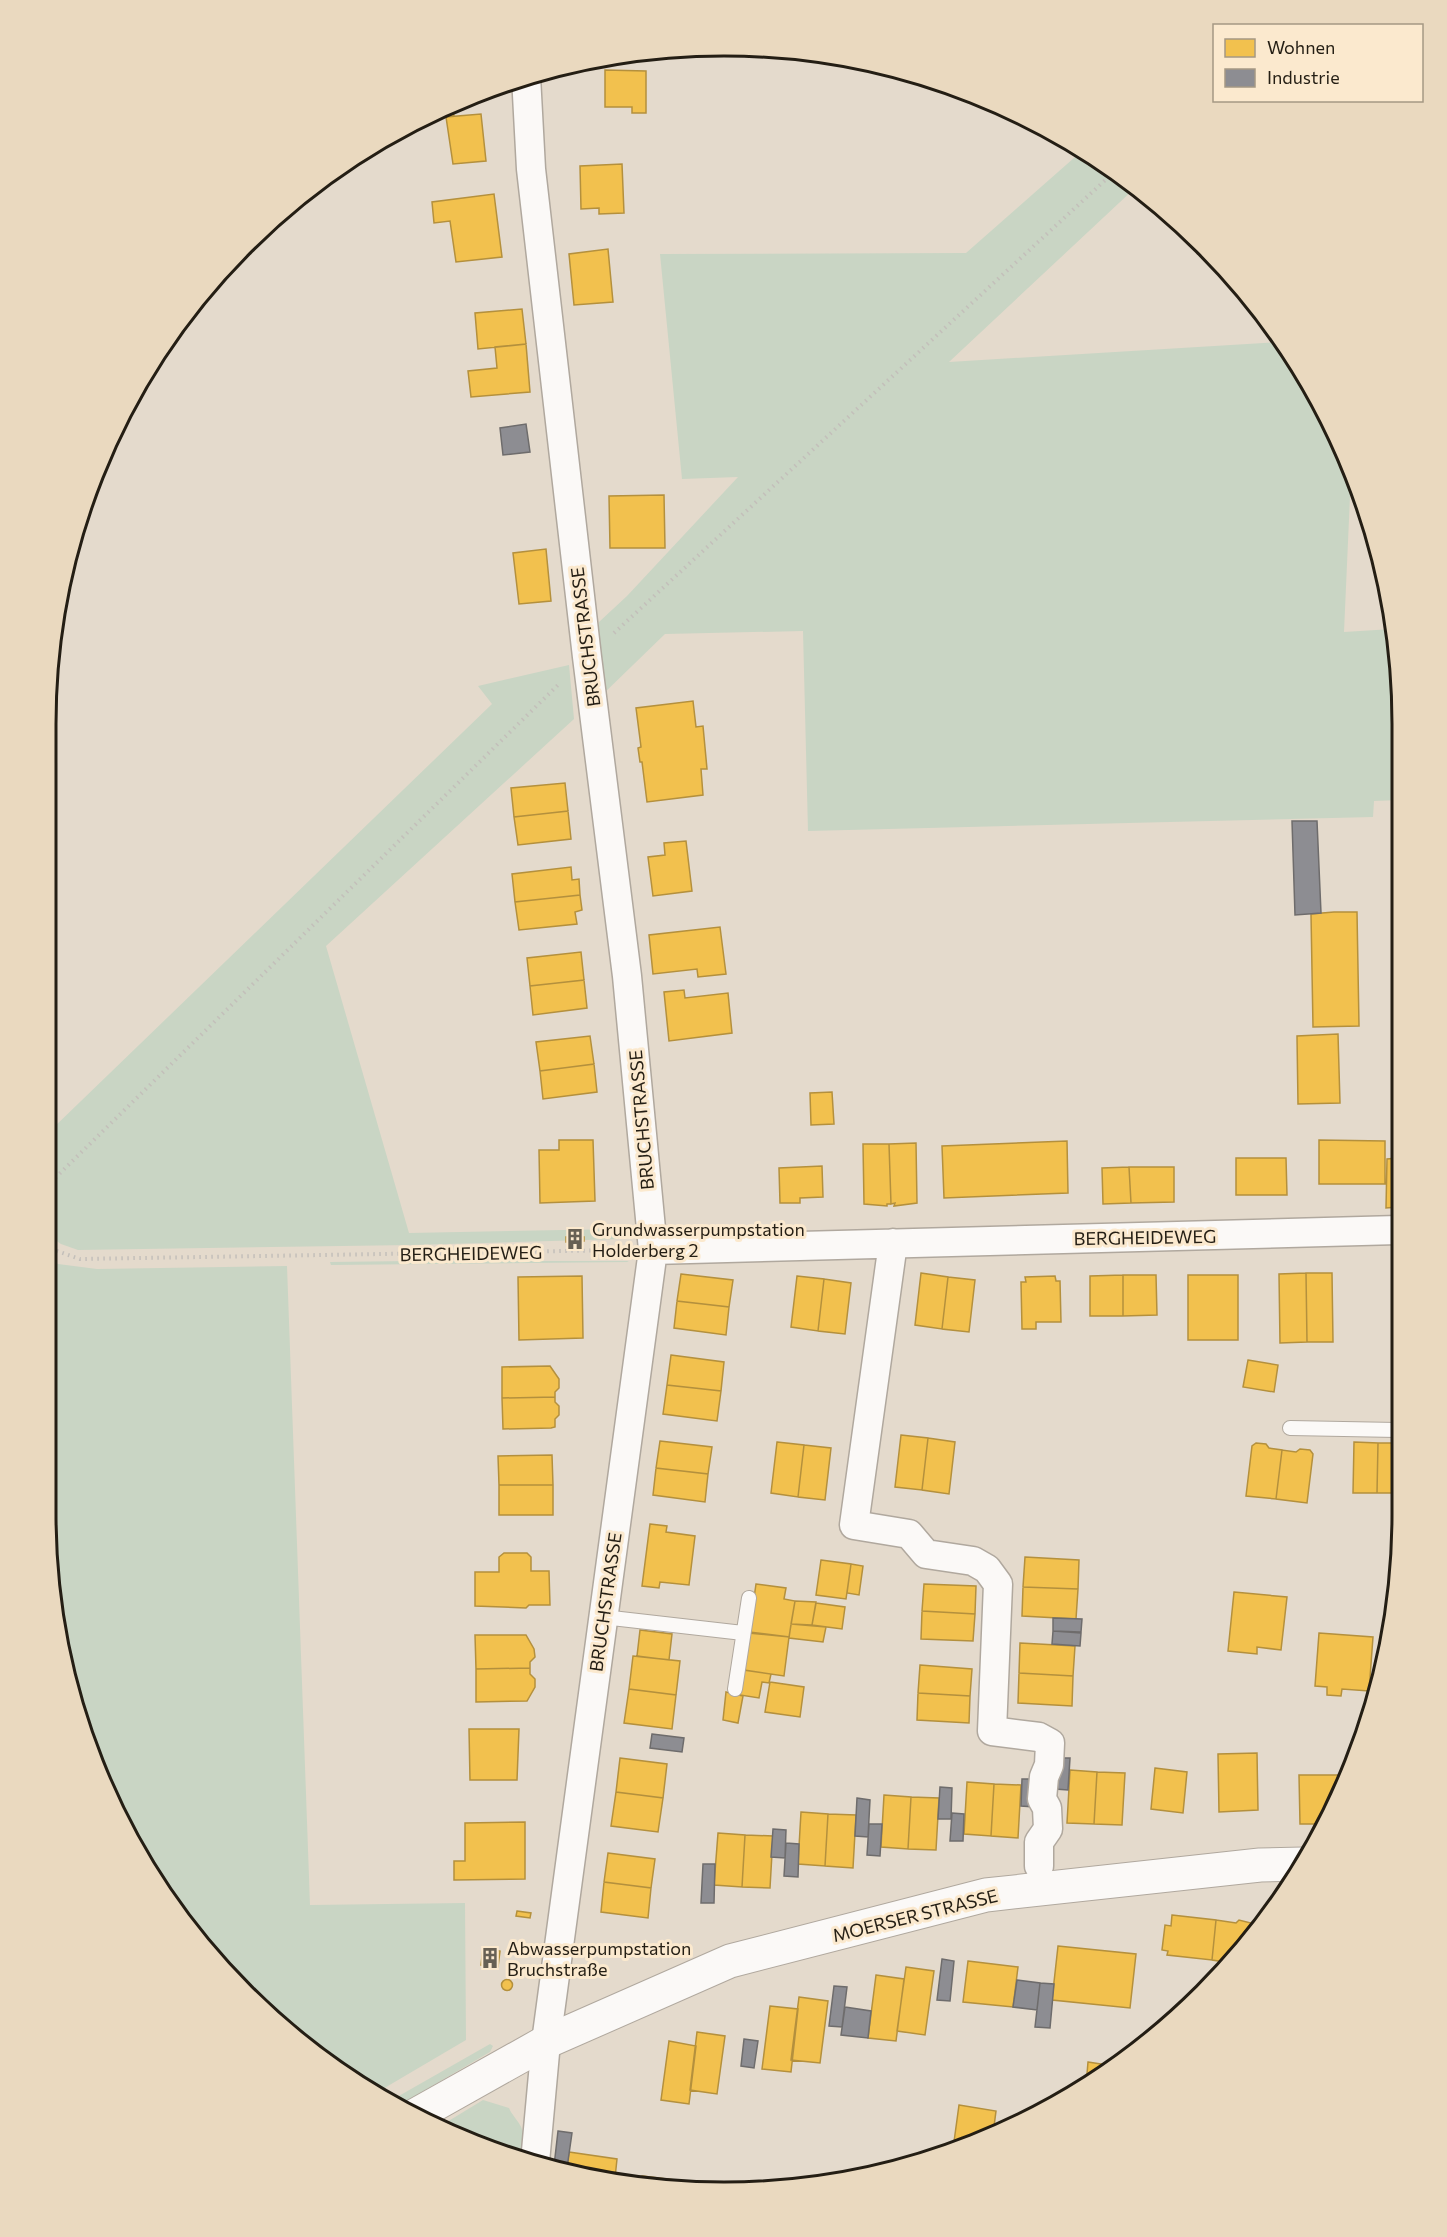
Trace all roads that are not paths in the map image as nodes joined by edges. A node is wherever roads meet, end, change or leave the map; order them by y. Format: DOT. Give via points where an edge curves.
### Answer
graph roads {
  1 [pos="527,86"];
  2 [pos="1392,1230"];
  3 [pos="893,1244"];
  4 [pos="653,1250"];
  5 [pos="1290,1428"];
  6 [pos="1392,1430"];
  7 [pos="749,1598"];
  8 [pos="603,1617"];
  9 [pos="743,1633"];
  10 [pos="735,1689"];
  11 [pos="1292,1864"];
  12 [pos="1039,1866"];
  13 [pos="546,2042"];
  14 [pos="424,2111"];
  15 [pos="536,2154"];
  1 -- 4 [label="street, BRUCHSTRASSE" via="534,193 627,976"];
  2 -- 3 [label="street, BERGHEIDEWEG"];
  3 -- 4 [label="street, BERGHEIDEWEG"];
  3 -- 12 [label="street" via="854,1525 909,1534 926,1554 973,1561 987,1569 998,1584 992,1731 1039,1737 1050,1743 1042,1799 1047,1808 1048,1829 1039,1842"];
  4 -- 8 [label="street, BRUCHSTRASSE"];
  5 -- 6 [label="lane"];
  7 -- 9 [label="lane"];
  8 -- 9 [label="lane"];
  8 -- 13 [label="street, BRUCHSTRASSE"];
  9 -- 10 [label="lane"];
  11 -- 13 [label="street, MOERSER STRASSE" via="986,1895 730,1961"];
  13 -- 14 [label="street, MOERSER STRASSE"];
  13 -- 15 [label="street, BRUCHSTRASSE"];
}
